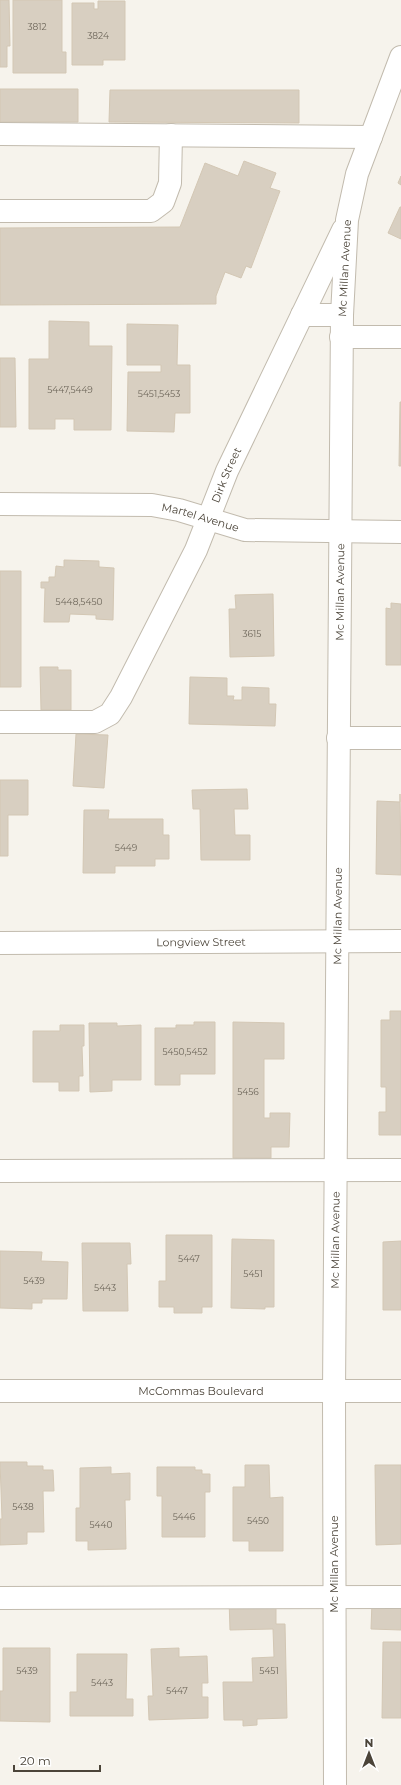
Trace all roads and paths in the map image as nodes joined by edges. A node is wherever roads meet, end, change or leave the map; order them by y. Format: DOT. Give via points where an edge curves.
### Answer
graph roads {
  1 [pos="401,57"];
  2 [pos="397,76"];
  3 [pos="0,134"];
  4 [pos="171,135"];
  5 [pos="371,137"];
  6 [pos="0,212"];
  7 [pos="347,220"];
  8 [pos="302,315"];
  9 [pos="342,315"];
  10 [pos="341,337"];
  11 [pos="401,337"];
  12 [pos="0,504"];
  13 [pos="208,519"];
  14 [pos="339,532"];
  15 [pos="401,532"];
  16 [pos="0,722"];
  17 [pos="338,738"];
  18 [pos="401,738"];
  19 [pos="337,941"];
  20 [pos="401,941"];
  21 [pos="0,943"];
  22 [pos="335,1170"];
  23 [pos="401,1170"];
  24 [pos="0,1171"];
  25 [pos="0,1391"];
  26 [pos="401,1391"];
  27 [pos="334,1392"];
  28 [pos="401,1597"];
  29 [pos="0,1598"];
  30 [pos="334,1598"];
  31 [pos="335,1785"];
  1 -- 2 [label="street, Mc Millan Avenue"];
  2 -- 5 [label="street, Mc Millan Avenue"];
  3 -- 4 [label="street"];
  4 -- 5 [label="street"];
  4 -- 6 [label="street" via="170,183 163,202 151,211"];
  5 -- 7 [label="street, Mc Millan Avenue" via="357,174"];
  7 -- 8 [label="street, Dirk Street"];
  7 -- 9 [label="street, Mc Millan Avenue"];
  8 -- 9 [label="street"];
  8 -- 13 [label="street, Dirk Street" via="226,471"];
  9 -- 10 [label="street, Mc Millan Avenue"];
  10 -- 11 [label="street"];
  10 -- 14 [label="street, Mc Millan Avenue"];
  12 -- 13 [label="street, Martel Avenue" via="152,505"];
  13 -- 14 [label="street, Martel Avenue" via="245,530"];
  13 -- 16 [label="street, Dirk Street" via="196,550 110,714 95,722"];
  14 -- 15 [label="street, Martel Avenue"];
  14 -- 17 [label="street, Mc Millan Avenue"];
  17 -- 18 [label="street"];
  17 -- 19 [label="street, Mc Millan Avenue"];
  19 -- 20 [label="street, Longview Street"];
  19 -- 21 [label="street, Longview Street"];
  19 -- 22 [label="street, Mc Millan Avenue"];
  22 -- 23 [label="street"];
  22 -- 24 [label="street"];
  22 -- 27 [label="street, Mc Millan Avenue"];
  25 -- 27 [label="street, McCommas Boulevard"];
  26 -- 27 [label="street, McCommas Boulevard"];
  27 -- 30 [label="street, Mc Millan Avenue"];
  28 -- 30 [label="street"];
  29 -- 30 [label="street"];
  30 -- 31 [label="street, Mc Millan Avenue"];
}
